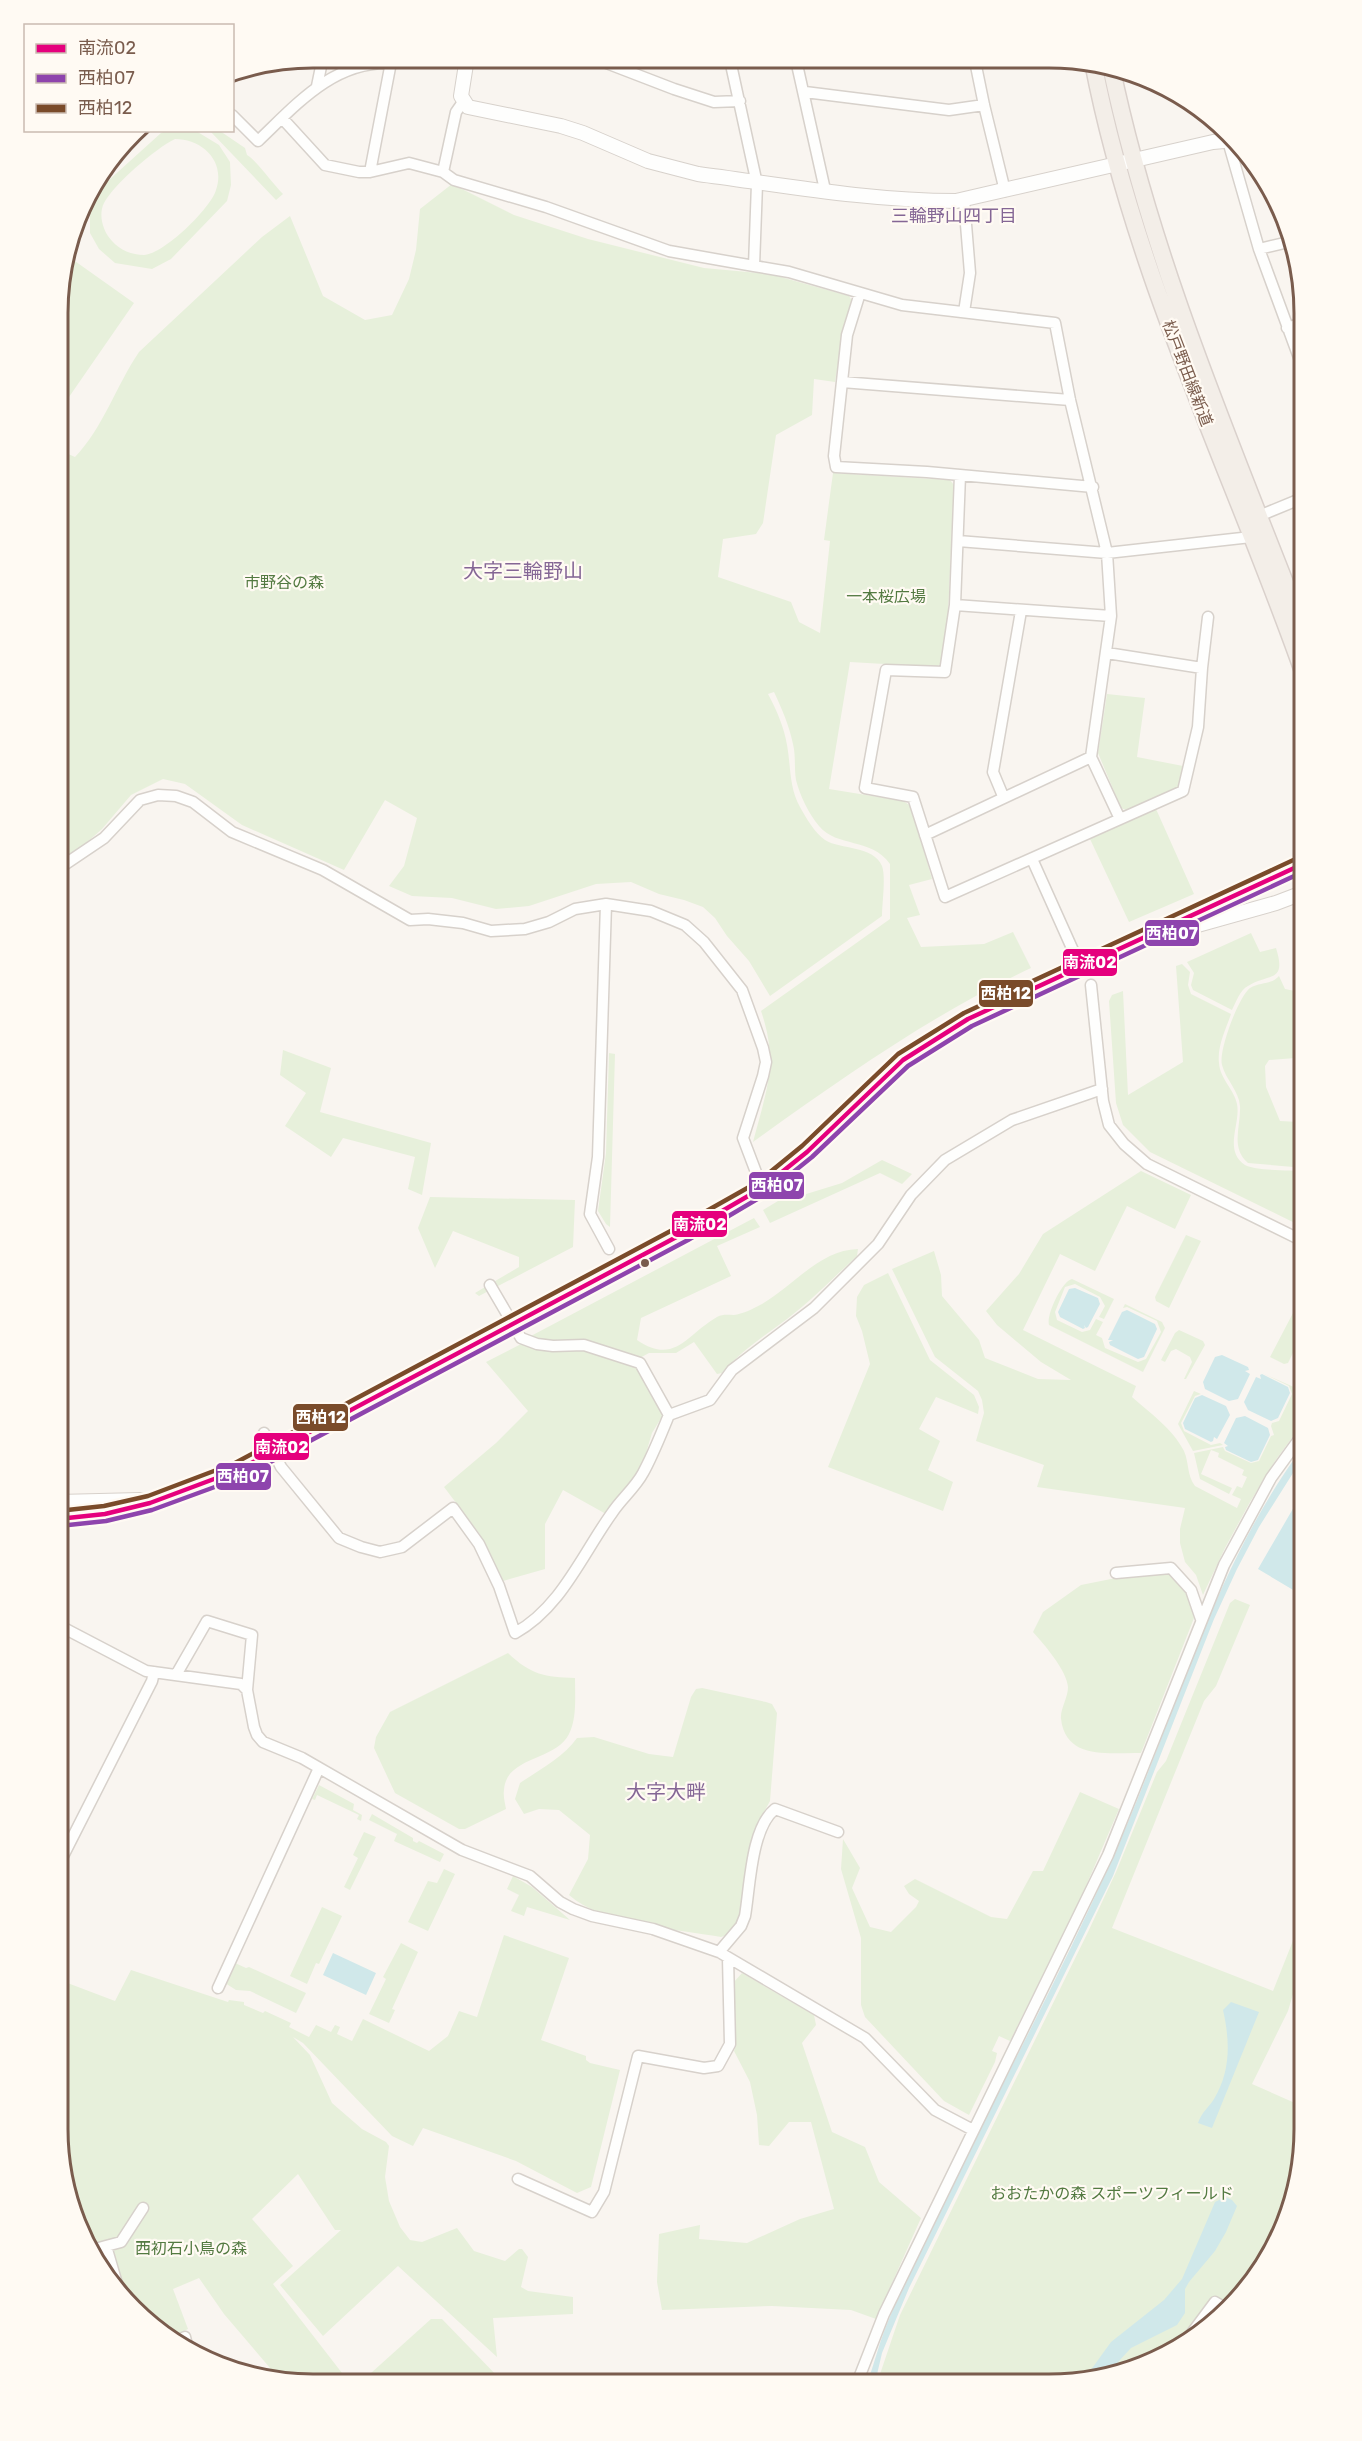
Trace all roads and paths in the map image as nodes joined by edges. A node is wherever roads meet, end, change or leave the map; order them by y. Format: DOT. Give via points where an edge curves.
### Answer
graph roads {
  1 [pos="321,68"];
  2 [pos="357,68"];
  3 [pos="390,68"];
  4 [pos="465,68"];
  5 [pos="625,68"];
  6 [pos="732,68"];
  7 [pos="798,68"];
  8 [pos="976,68"];
  9 [pos="1096,72"];
  10 [pos="1111,76"];
  11 [pos="317,86"];
  12 [pos="805,92"];
  13 [pos="740,101"];
  14 [pos="463,102"];
  15 [pos="984,105"];
  16 [pos="234,117"];
  17 [pos="282,118"];
  18 [pos="1222,138"];
  19 [pos="1233,149"];
  20 [pos="1125,163"];
  21 [pos="370,172"];
  22 [pos="442,172"];
  23 [pos="757,181"];
  24 [pos="825,190"];
  25 [pos="1005,191"];
  26 [pos="964,200"];
  27 [pos="1284,243"];
  28 [pos="1259,249"];
  29 [pos="754,266"];
  30 [pos="860,293"];
  31 [pos="964,312"];
  32 [pos="1294,326"];
  33 [pos="1287,328"];
  34 [pos="1294,346"];
  35 [pos="842,382"];
  36 [pos="1070,400"];
  37 [pos="960,475"];
  38 [pos="1093,487"];
  39 [pos="1294,502"];
  40 [pos="1259,516"];
  41 [pos="1251,537"];
  42 [pos="958,541"];
  43 [pos="1107,553"];
  44 [pos="955,605"];
  45 [pos="1294,606"];
  46 [pos="1021,611"];
  47 [pos="1111,616"];
  48 [pos="1208,616"];
  49 [pos="1294,648"];
  50 [pos="1107,653"];
  51 [pos="1202,668"];
  52 [pos="1091,757"];
  53 [pos="1003,796"];
  54 [pos="1120,819"];
  55 [pos="926,835"];
  56 [pos="1032,859"];
  57 [pos="68,862"];
  58 [pos="1294,868"];
  59 [pos="1294,896"];
  60 [pos="606,904"];
  61 [pos="1135,942"];
  62 [pos="1080,966"];
  63 [pos="1091,985"];
  64 [pos="1102,1089"];
  65 [pos="762,1188"];
  66 [pos="1294,1237"];
  67 [pos="609,1249"];
  68 [pos="490,1285"];
  69 [pos="511,1325"];
  70 [pos="669,1415"];
  71 [pos="264,1432"];
  72 [pos="1294,1446"];
  73 [pos="272,1452"];
  74 [pos="175,1496"];
  75 [pos="68,1502"];
  76 [pos="68,1518"];
  77 [pos="1116,1573"];
  78 [pos="1201,1619"];
  79 [pos="68,1630"];
  80 [pos="154,1672"];
  81 [pos="176,1675"];
  82 [pos="247,1690"];
  83 [pos="319,1768"];
  84 [pos="838,1832"];
  85 [pos="68,1846"];
  86 [pos="724,1955"];
  87 [pos="218,1988"];
  88 [pos="973,2130"];
  89 [pos="518,2179"];
  90 [pos="143,2208"];
  91 [pos="106,2246"];
  92 [pos="99,2248"];
  93 [pos="113,2270"];
  94 [pos="1220,2305"];
  95 [pos="1202,2320"];
  96 [pos="861,2373"];
  1 -- 11 [label="street"];
  2 -- 11 [label="street"];
  3 -- 21 [label="street"];
  4 -- 14 [label="street"];
  5 -- 13 [label="street" via="714,102"];
  6 -- 13 [label="street"];
  7 -- 12 [label="street"];
  8 -- 15 [label="street"];
  9 -- 20 [label="main road, 松戸野田線新道"];
  10 -- 20 [label="main road, 松戸野田線新道"];
  11 -- 17 [label="street"];
  12 -- 15 [label="street" via="949,110"];
  12 -- 24 [label="street"];
  13 -- 23 [label="street"];
  14 -- 22 [label="street" via="456,112"];
  14 -- 23 [label="street" via="583,133 676,169"];
  15 -- 25 [label="street"];
  16 -- 17 [label="street" via="258,141"];
  17 -- 21 [label="street" via="325,165"];
  18 -- 20 [label="street"];
  19 -- 28 [label="street"];
  20 -- 25 [label="street"];
  20 -- 40 [label="main road, 松戸野田線新道" via="1192,348"];
  20 -- 41 [label="main road, 松戸野田線新道" via="1153,284"];
  21 -- 22 [label="street" via="409,163"];
  22 -- 29 [label="street" via="454,180 546,207 669,251"];
  23 -- 24 [label="street"];
  23 -- 29 [label="street"];
  24 -- 26 [label="street" via="933,201"];
  25 -- 26 [label="street"];
  26 -- 31 [label="street" via="970,273"];
  27 -- 28 [label="street"];
  28 -- 33 [label="street"];
  29 -- 30 [label="street"];
  30 -- 31 [label="street" via="902,305"];
  30 -- 35 [label="street" via="847,335"];
  31 -- 36 [label="street" via="1055,323"];
  32 -- 33 [label="street"];
  33 -- 34 [label="street"];
  35 -- 36 [label="street"];
  35 -- 37 [label="street" via="836,467"];
  36 -- 38 [label="street"];
  37 -- 38 [label="street"];
  37 -- 42 [label="street"];
  38 -- 43 [label="street"];
  39 -- 40 [label="street"];
  40 -- 45 [label="main road, 松戸野田線新道"];
  41 -- 43 [label="street"];
  41 -- 49 [label="main road, 松戸野田線新道"];
  42 -- 43 [label="street"];
  42 -- 44 [label="street"];
  43 -- 47 [label="street"];
  44 -- 46 [label="street"];
  44 -- 55 [label="street" via="945,672 886,670 865,788 913,797"];
  46 -- 47 [label="street"];
  46 -- 53 [label="street" via="993,772"];
  47 -- 50 [label="street"];
  48 -- 51 [label="street"];
  50 -- 51 [label="street"];
  50 -- 52 [label="street"];
  51 -- 54 [label="street" via="1198,727 1183,792"];
  52 -- 53 [label="street"];
  52 -- 54 [label="street"];
  53 -- 55 [label="street"];
  54 -- 56 [label="street"];
  55 -- 56 [label="street" via="945,897"];
  56 -- 62 [label="street"];
  57 -- 60 [label="street" via="104,838 140,800 176,796 193,802 232,832 323,870 410,920 463,923 491,931 525,929 575,909"];
  58 -- 61 [label="street"];
  59 -- 61 [label="street"];
  60 -- 65 [label="street" via="651,911 685,925 704,942 742,990 766,1062 743,1138"];
  60 -- 67 [label="street" via="598,1157 590,1214"];
  61 -- 62 [label="street"];
  62 -- 65 [label="street" via="968,1019 918,1049 807,1152"];
  63 -- 64 [label="street"];
  64 -- 66 [label="street" via="1109,1125 1147,1164"];
  64 -- 70 [label="street" via="1012,1120 945,1160 911,1195 878,1244 814,1308 732,1370 710,1400"];
  65 -- 69 [label="street"];
  68 -- 69 [label="street"];
  69 -- 70 [label="street" via="521,1338 537,1344 584,1345 640,1363"];
  69 -- 73 [label="street"];
  70 -- 73 [label="street" via="642,1475 612,1512 578,1567 542,1612 515,1633 479,1544 453,1508 402,1547 380,1552 361,1547 339,1538"];
  71 -- 73 [label="street"];
  72 -- 78 [label="street" via="1271,1478 1224,1565"];
  73 -- 74 [label="street"];
  74 -- 75 [label="street"];
  74 -- 76 [label="street" via="127,1510"];
  77 -- 78 [label="street" via="1171,1568 1191,1590"];
  78 -- 88 [label="street" via="1108,1855"];
  79 -- 80 [label="street"];
  80 -- 81 [label="street"];
  80 -- 85 [label="street"];
  81 -- 82 [label="street" via="241,1684"];
  81 -- 82 [label="street" via="207,1621 252,1635"];
  82 -- 83 [label="street" via="257,1735 263,1742"];
  83 -- 86 [label="street" via="462,1850 530,1876 573,1909 653,1929"];
  83 -- 87 [label="street"];
  84 -- 86 [label="street" via="775,1809 771,1812 760,1830 745,1916"];
  86 -- 88 [label="street" via="865,2038 935,2110"];
  86 -- 89 [label="street" via="730,2044 718,2066 704,2068 638,2056 604,2192 592,2212"];
  88 -- 96 [label="street" via="884,2314"];
  90 -- 91 [label="street" via="122,2242"];
  91 -- 92 [label="street"];
  91 -- 93 [label="street"];
  94 -- 95 [label="street" via="1215,2302"];
}
